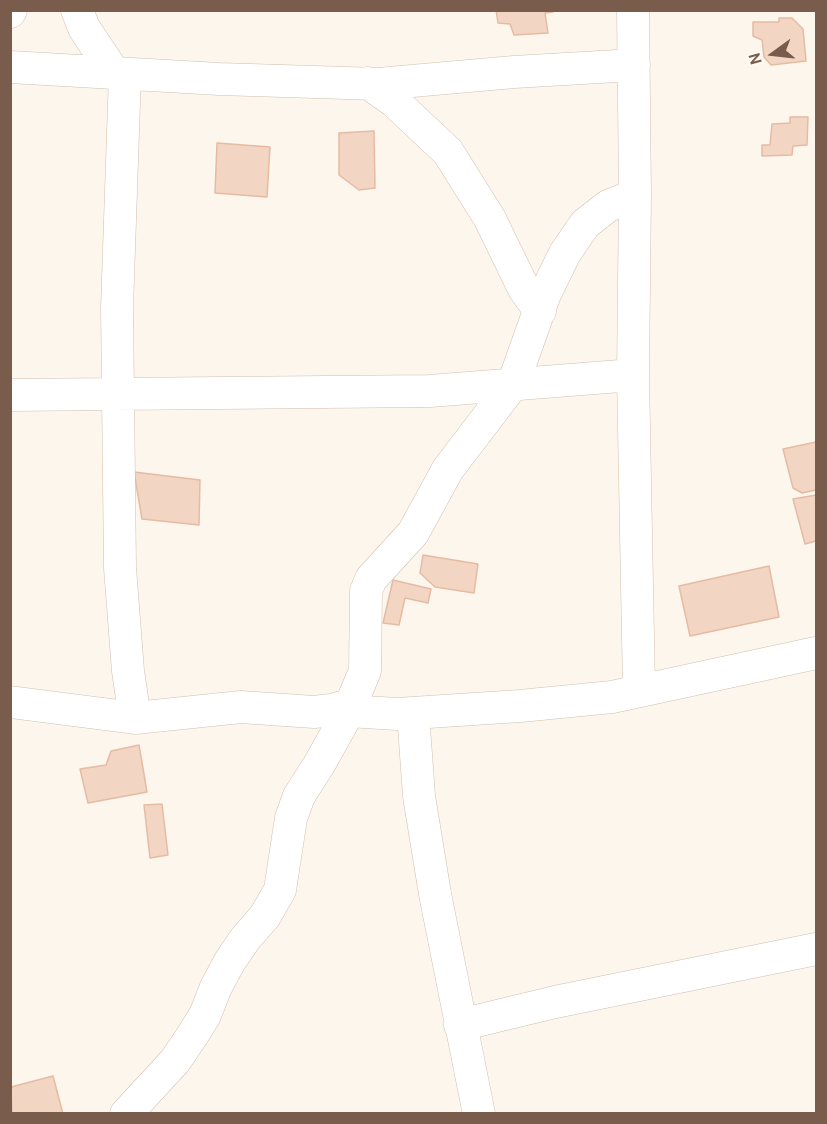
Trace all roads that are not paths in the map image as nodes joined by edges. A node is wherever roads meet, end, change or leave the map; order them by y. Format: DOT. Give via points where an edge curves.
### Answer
graph roads {
  1 [pos="77,10"];
  2 [pos="633,10"];
  3 [pos="634,65"];
  4 [pos="10,68"];
  5 [pos="119,74"];
  6 [pos="368,83"];
  7 [pos="635,195"];
  8 [pos="540,311"];
  9 [pos="633,375"];
  10 [pos="513,384"];
  11 [pos="117,393"];
  12 [pos="10,395"];
  13 [pos="816,653"];
  14 [pos="639,690"];
  15 [pos="10,702"];
  16 [pos="349,708"];
  17 [pos="413,713"];
  18 [pos="135,718"];
  19 [pos="816,949"];
  20 [pos="460,1025"];
  21 [pos="126,1113"];
  22 [pos="479,1113"];
  1 -- 5 [label="street" via="84,28"];
  2 -- 3 [label="street"];
  3 -- 6 [label="street"];
  3 -- 7 [label="street"];
  4 -- 5 [label="street"];
  5 -- 6 [label="street"];
  5 -- 11 [label="street"];
  6 -- 8 [label="street" via="395,102 448,152"];
  7 -- 8 [label="street" via="608,206 585,224 565,253"];
  7 -- 9 [label="street"];
  8 -- 10 [label="street"];
  9 -- 10 [label="street"];
  9 -- 14 [label="street"];
  10 -- 11 [label="street" via="363,393"];
  10 -- 16 [label="street" via="448,469 413,533 371,579 366,591 365,671"];
  11 -- 12 [label="street"];
  11 -- 18 [label="street" via="120,568"];
  13 -- 14 [label="street"];
  14 -- 17 [label="street" via="612,697"];
  15 -- 18 [label="street"];
  16 -- 17 [label="street"];
  16 -- 18 [label="street" via="314,712 241,707"];
  16 -- 21 [label="street" via="299,796 291,818 280,890 230,961 192,1036"];
  17 -- 20 [label="street" via="421,807"];
  19 -- 20 [label="street"];
  20 -- 22 [label="street"];
}
